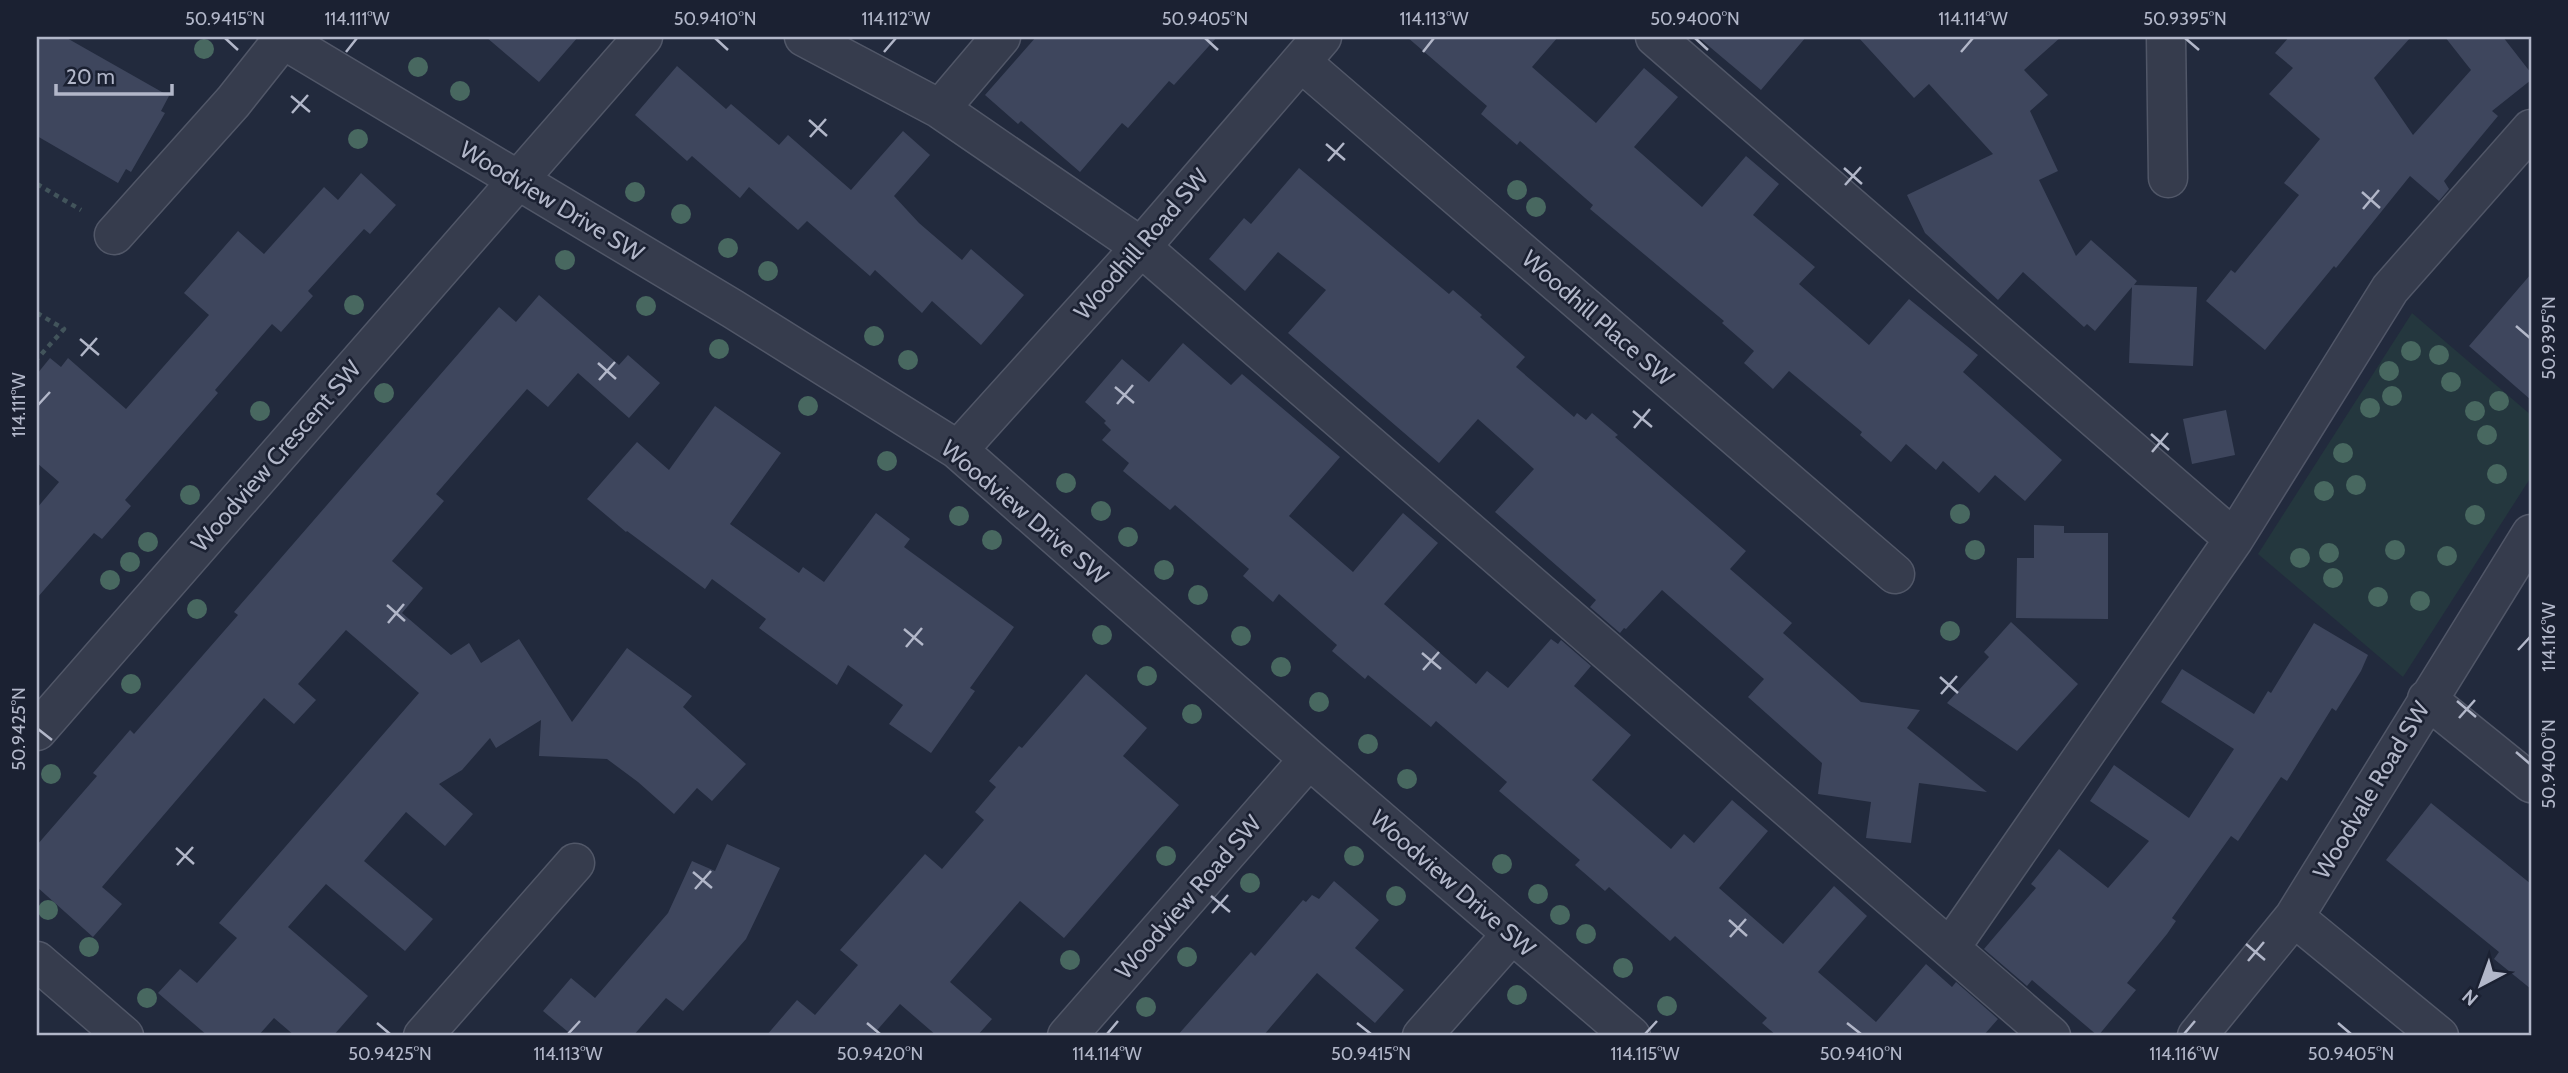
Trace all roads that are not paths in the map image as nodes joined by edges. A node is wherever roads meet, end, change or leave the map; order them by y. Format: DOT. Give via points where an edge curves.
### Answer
graph roads {
  1 [pos="643,37"];
  2 [pos="804,37"];
  3 [pos="1001,37"];
  4 [pos="1655,37"];
  5 [pos="2166,37"];
  6 [pos="281,38"];
  7 [pos="1311,49"];
  8 [pos="940,109"];
  9 [pos="2531,129"];
  10 [pos="2168,178"];
  11 [pos="516,180"];
  12 [pos="114,235"];
  13 [pos="1141,247"];
  14 [pos="958,450"];
  15 [pos="2531,534"];
  16 [pos="2234,539"];
  17 [pos="1895,574"];
  18 [pos="2427,699"];
  19 [pos="37,731"];
  20 [pos="1309,759"];
  21 [pos="2531,783"];
  22 [pos="575,863"];
  23 [pos="2294,917"];
  24 [pos="1512,934"];
  25 [pos="1950,948"];
  26 [pos="37,961"];
  27 [pos="124,1036"];
  28 [pos="423,1036"];
  29 [pos="1067,1036"];
  30 [pos="1422,1036"];
  31 [pos="1630,1036"];
  32 [pos="2051,1036"];
  33 [pos="2197,1036"];
  34 [pos="2440,1036"];
  1 -- 11 [label="street, Woodview Crescent SW"];
  2 -- 8 [label="street"];
  3 -- 8 [label="street"];
  4 -- 16 [label="street"];
  5 -- 10 [label="street"];
  6 -- 11 [label="street, Woodview Drive SW"];
  6 -- 12 [label="street" via="233,102"];
  7 -- 13 [label="street, Woodhill Road SW"];
  7 -- 17 [label="street, Woodhill Place SW"];
  8 -- 13 [label="street"];
  9 -- 16 [label="street" via="2390,289"];
  11 -- 14 [label="street, Woodview Drive SW"];
  11 -- 19 [label="street, Woodview Crescent SW"];
  13 -- 14 [label="street, Woodhill Road SW"];
  13 -- 25 [label="street"];
  14 -- 20 [label="street, Woodview Drive SW"];
  15 -- 18 [label="street, Woodvale Road SW"];
  16 -- 25 [label="street"];
  18 -- 21 [label="street"];
  18 -- 23 [label="street, Woodvale Road SW"];
  20 -- 24 [label="street, Woodview Drive SW"];
  20 -- 29 [label="street, Woodview Road SW"];
  22 -- 28 [label="street"];
  23 -- 33 [label="street, Woodvale Road SW"];
  23 -- 34 [label="street"];
  24 -- 30 [label="street"];
  24 -- 31 [label="street, Woodview Drive SW"];
  25 -- 32 [label="street"];
  26 -- 27 [label="street"];
}
